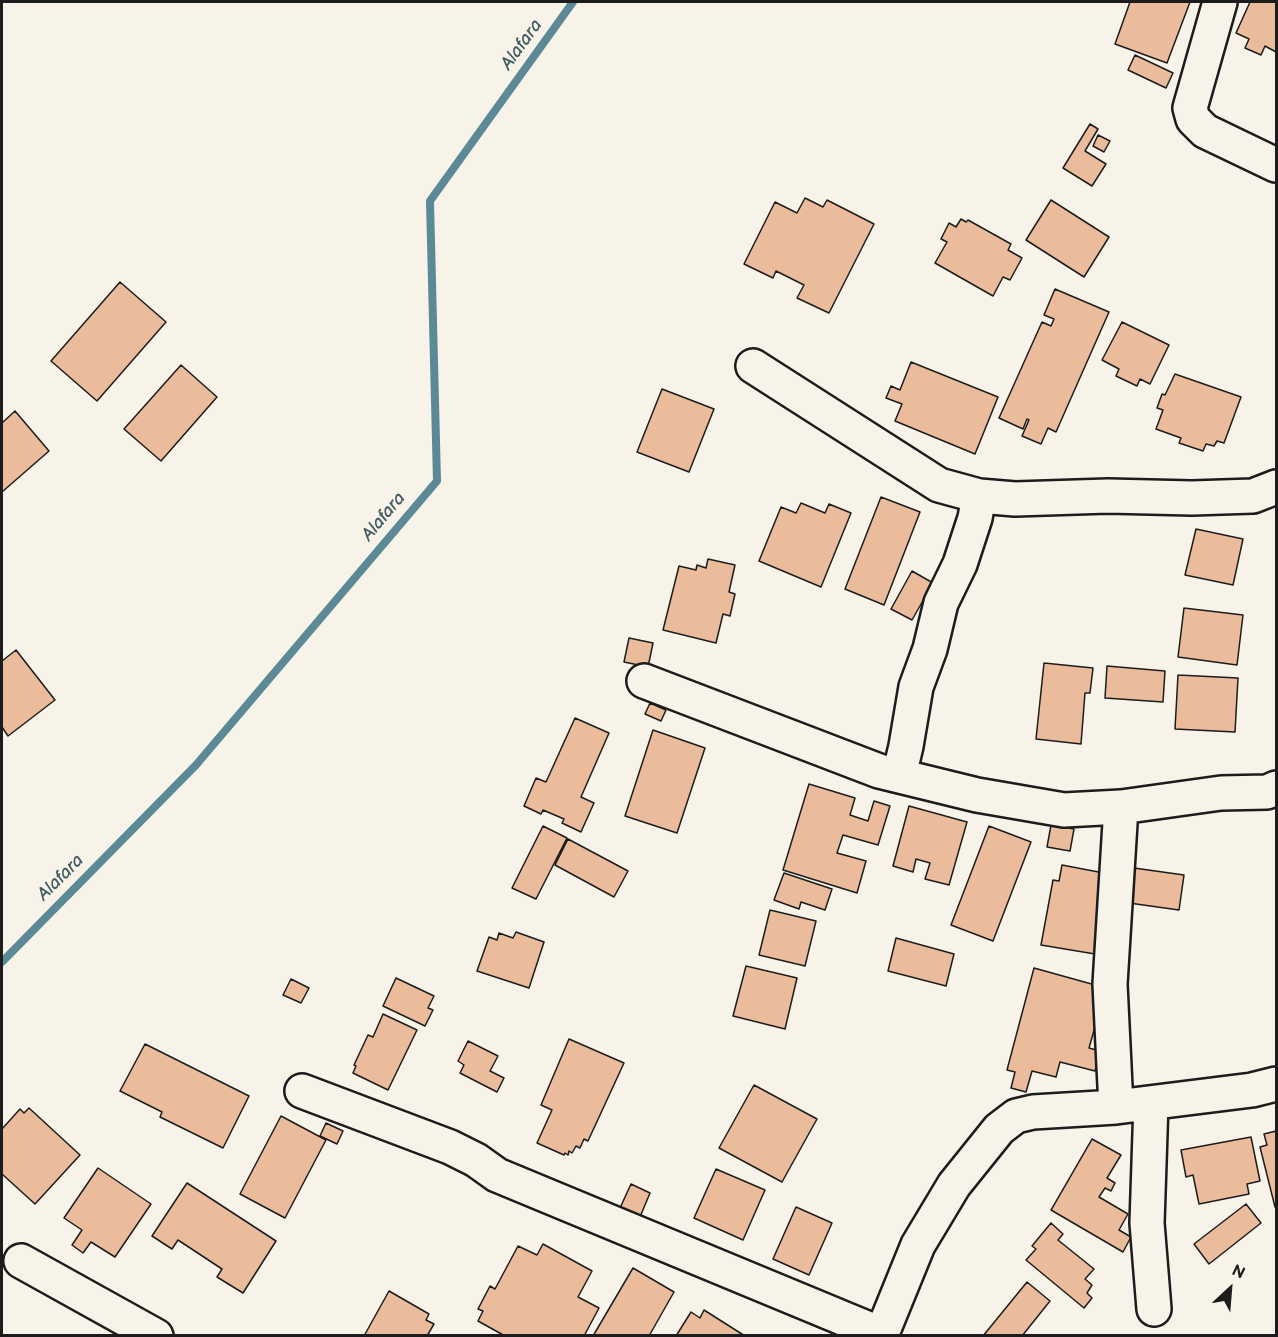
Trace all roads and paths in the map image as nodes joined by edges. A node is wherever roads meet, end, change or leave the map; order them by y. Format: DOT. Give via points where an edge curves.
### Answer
graph roads {
  1 [pos="1220,2"];
  2 [pos="1276,165"];
  3 [pos="753,366"];
  4 [pos="1276,487"];
  5 [pos="979,496"];
  6 [pos="644,681"];
  7 [pos="899,776"];
  8 [pos="1276,788"];
  9 [pos="1121,807"];
  10 [pos="1276,1083"];
  11 [pos="302,1091"];
  12 [pos="1151,1103"];
  13 [pos="1116,1107"];
  14 [pos="21,1261"];
  15 [pos="1154,1309"];
  16 [pos="156,1335"];
  17 [pos="881,1335"];
  1 -- 2 [label="street" via="1190,108 1192,119 1204,131"];
  3 -- 5 [label="street" via="939,485"];
  4 -- 5 [label="street" via="1253,496 1192,498"];
  5 -- 7 [label="street" via="960,564 941,603 916,687"];
  6 -- 7 [label="street"];
  7 -- 9 [label="street" via="1064,810"];
  8 -- 9 [label="street"];
  9 -- 13 [label="street" via="1110,984"];
  10 -- 12 [label="street" via="1252,1090"];
  11 -- 17 [label="street" via="450,1147 497,1175"];
  12 -- 13 [label="street"];
  12 -- 15 [label="street" via="1147,1223"];
  13 -- 17 [label="street" via="1032,1112 1016,1116 999,1129 954,1185 918,1245"];
  14 -- 16 [label="street"];
}
